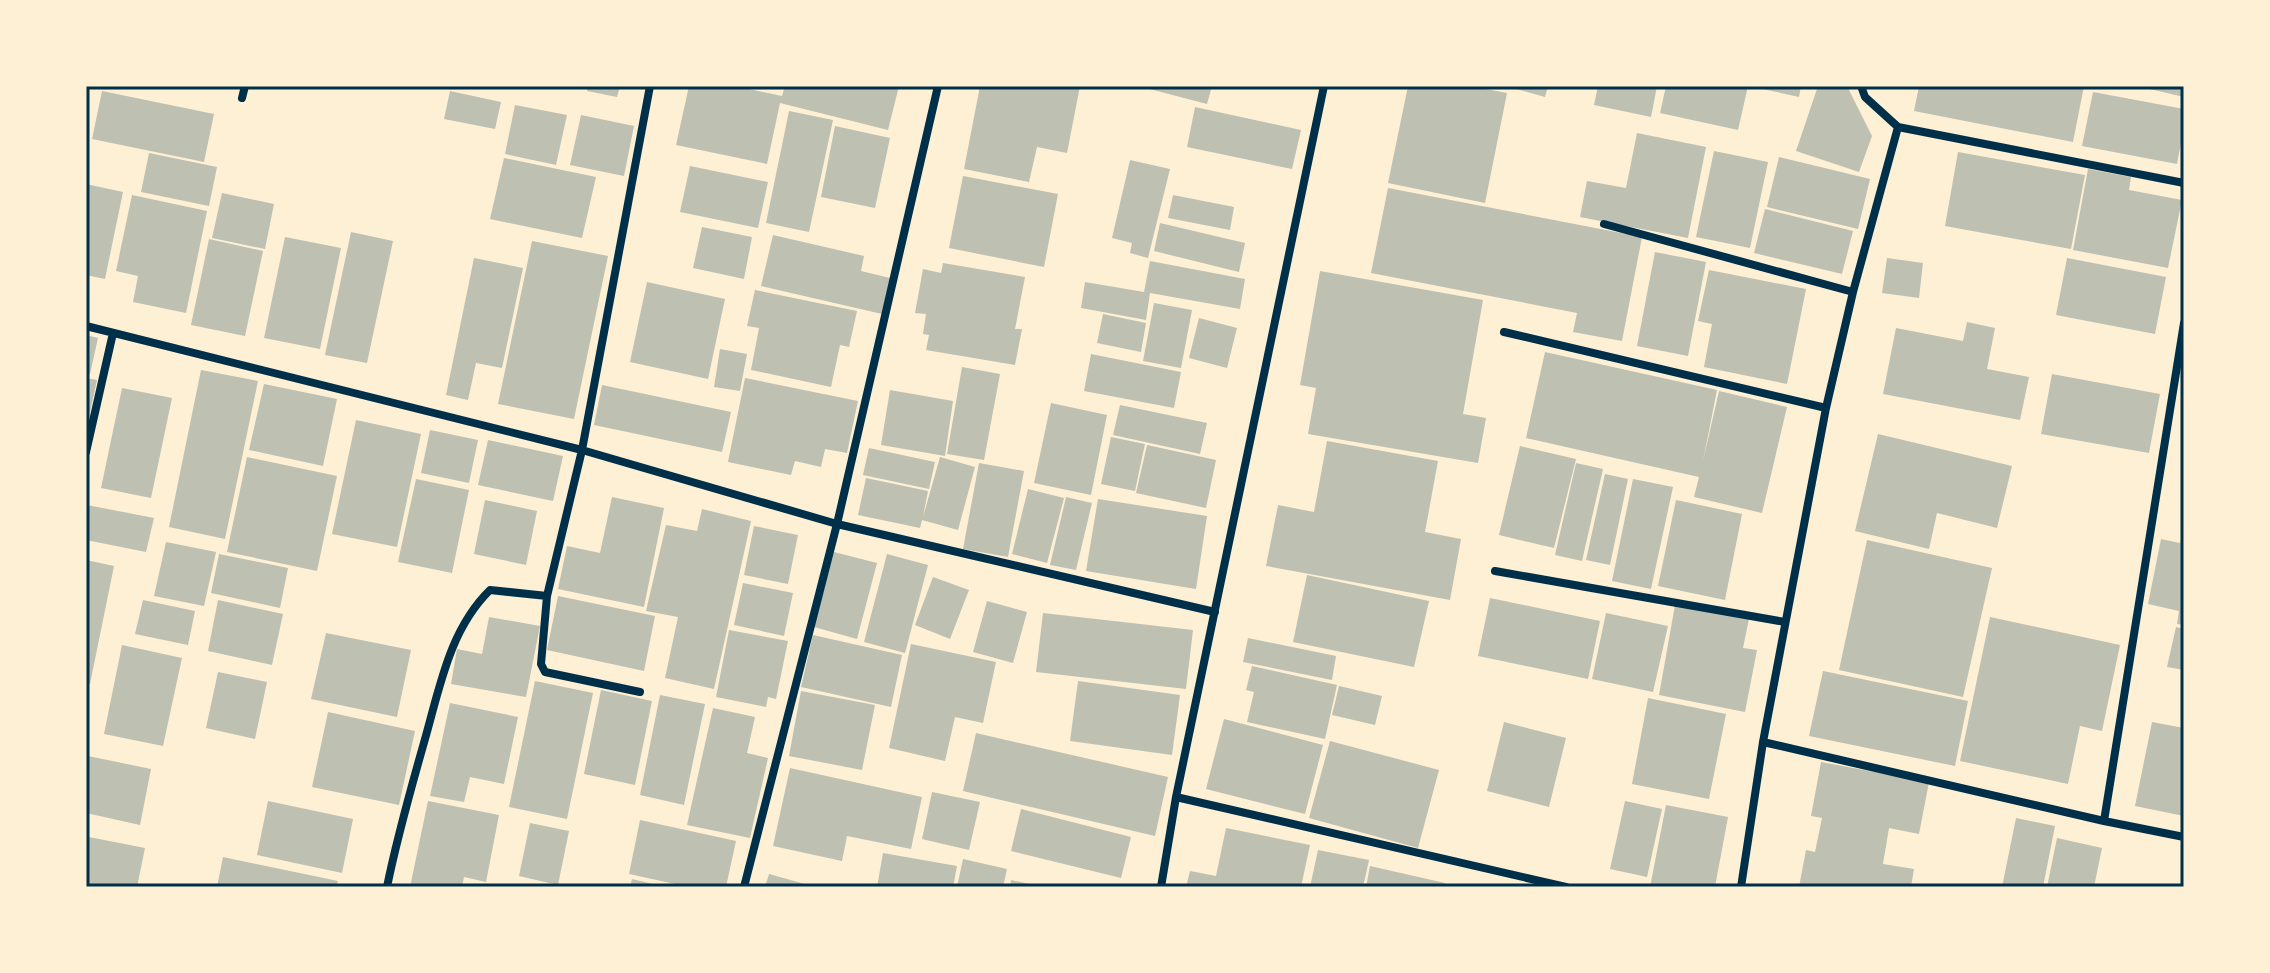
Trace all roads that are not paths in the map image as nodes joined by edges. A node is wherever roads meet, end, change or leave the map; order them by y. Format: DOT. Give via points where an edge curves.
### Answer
graph roads {
  1 [pos="245,86"];
  2 [pos="650,86"];
  3 [pos="938,86"];
  4 [pos="1324,86"];
  5 [pos="1861,86"];
  6 [pos="242,98"];
  7 [pos="1898,127"];
  8 [pos="2184,183"];
  9 [pos="1604,224"];
  10 [pos="1853,292"];
  11 [pos="2184,323"];
  12 [pos="86,326"];
  13 [pos="1504,332"];
  14 [pos="113,333"];
  15 [pos="1826,408"];
  16 [pos="582,450"];
  17 [pos="86,452"];
  18 [pos="837,524"];
  19 [pos="1495,571"];
  20 [pos="547,596"];
  21 [pos="1215,612"];
  22 [pos="1785,622"];
  23 [pos="640,692"];
  24 [pos="1763,742"];
  25 [pos="1176,797"];
  26 [pos="2104,821"];
  27 [pos="2184,837"];
  28 [pos="387,887"];
  29 [pos="744,887"];
  30 [pos="1161,887"];
  31 [pos="1566,887"];
  32 [pos="1741,887"];
  1 -- 6 [label="street"];
  2 -- 16 [label="street"];
  3 -- 18 [label="street"];
  4 -- 21 [label="street"];
  5 -- 7 [label="street" via="1865,97"];
  7 -- 8 [label="street"];
  7 -- 10 [label="street"];
  9 -- 10 [label="street"];
  10 -- 15 [label="street"];
  11 -- 26 [label="street"];
  12 -- 14 [label="street"];
  13 -- 15 [label="street"];
  14 -- 16 [label="street"];
  14 -- 17 [label="street"];
  15 -- 22 [label="street"];
  16 -- 18 [label="street"];
  16 -- 20 [label="street"];
  18 -- 21 [label="street"];
  18 -- 29 [label="street"];
  19 -- 22 [label="street"];
  20 -- 23 [label="street" via="541,664 545,672"];
  20 -- 28 [label="street" via="490,590 473,606 449,655"];
  21 -- 25 [label="street"];
  22 -- 24 [label="street"];
  24 -- 26 [label="street"];
  24 -- 32 [label="street"];
  25 -- 30 [label="street"];
  25 -- 31 [label="street"];
  26 -- 27 [label="street"];
}
